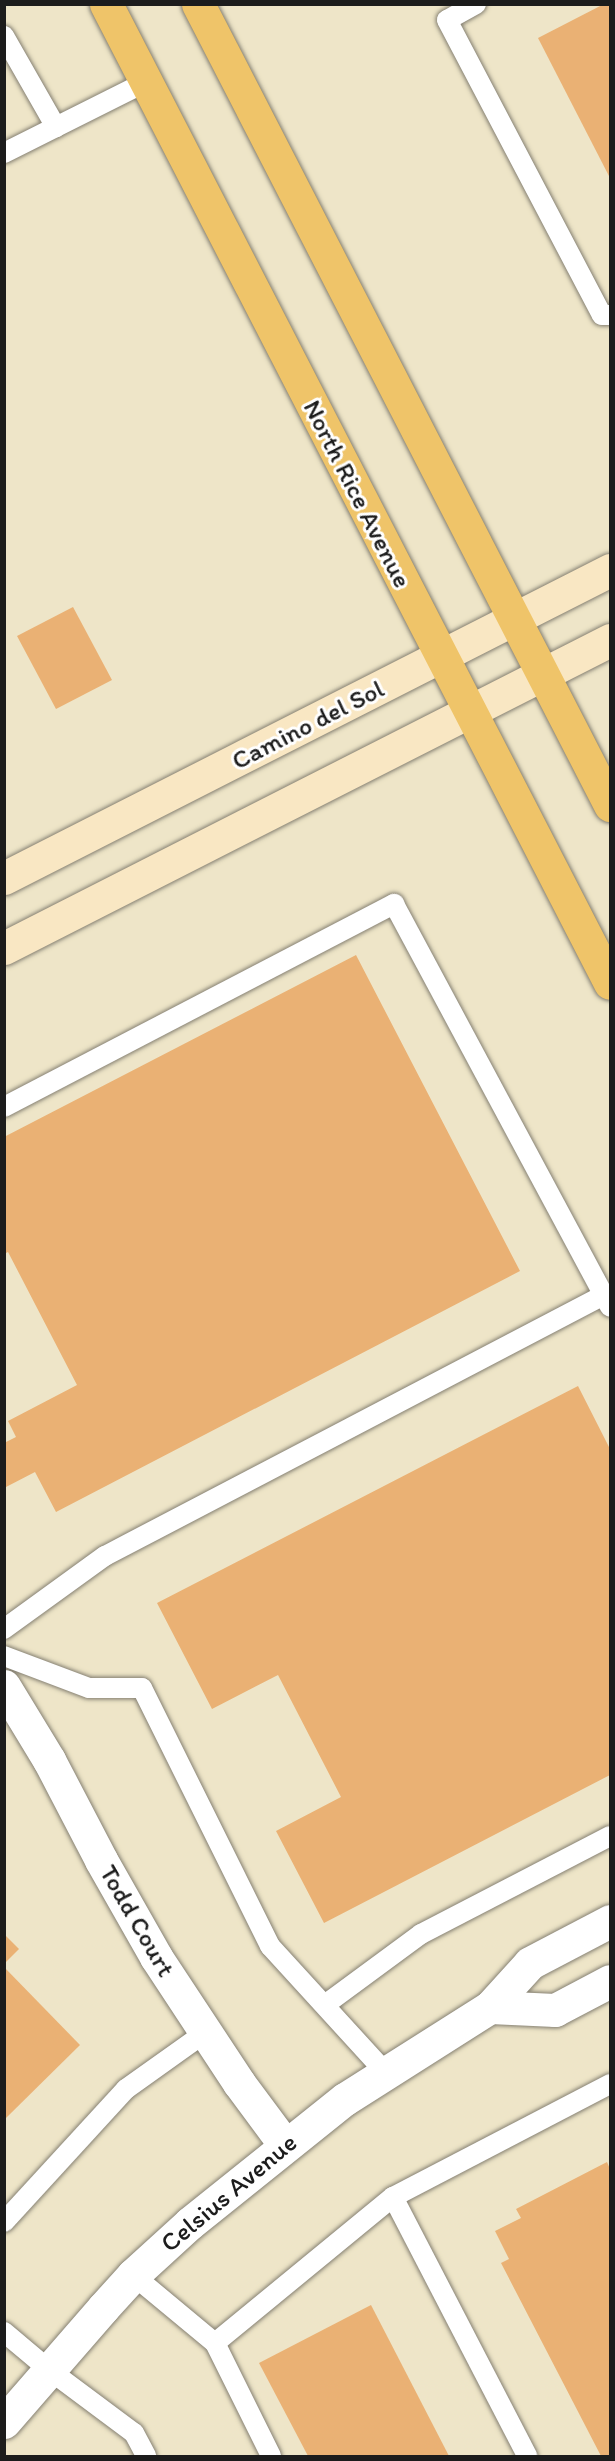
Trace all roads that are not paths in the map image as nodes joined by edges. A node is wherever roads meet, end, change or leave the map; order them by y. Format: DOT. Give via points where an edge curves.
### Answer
graph roads {
  1 [pos="106,4"];
  2 [pos="198,4"];
  3 [pos="476,4"];
  4 [pos="4,36"];
  5 [pos="146,82"];
  6 [pos="56,127"];
  7 [pos="4,153"];
  8 [pos="610,315"];
  9 [pos="610,570"];
  10 [pos="514,619"];
  11 [pos="610,640"];
  12 [pos="441,657"];
  13 [pos="543,675"];
  14 [pos="471,712"];
  15 [pos="610,805"];
  16 [pos="4,878"];
  17 [pos="4,948"];
  18 [pos="610,982"];
  19 [pos="4,1107"];
  20 [pos="608,1301"];
  21 [pos="4,1629"];
  22 [pos="4,1656"];
  23 [pos="4,1686"];
  24 [pos="610,1836"];
  25 [pos="610,1921"];
  26 [pos="607,1991"];
  27 [pos="326,2004"];
  28 [pos="490,2007"];
  29 [pos="206,2032"];
  30 [pos="385,2072"];
  31 [pos="610,2084"];
  32 [pos="285,2145"];
  33 [pos="393,2197"];
  34 [pos="4,2222"];
  35 [pos="133,2275"];
  36 [pos="4,2332"];
  37 [pos="215,2343"];
  38 [pos="48,2370"];
  39 [pos="4,2422"];
  40 [pos="146,2457"];
  41 [pos="272,2457"];
  42 [pos="527,2457"];
  1 -- 5 [label="highway, North Rice Avenue"];
  2 -- 10 [label="highway"];
  3 -- 8 [label="lane" via="447,21 602,315"];
  4 -- 6 [label="lane"];
  5 -- 6 [label="lane"];
  5 -- 12 [label="highway, North Rice Avenue"];
  6 -- 7 [label="lane"];
  9 -- 10 [label="street, Camino del Sol"];
  10 -- 12 [label="street, Camino del Sol"];
  10 -- 13 [label="highway"];
  11 -- 13 [label="street"];
  12 -- 14 [label="highway, North Rice Avenue"];
  12 -- 16 [label="street, Camino del Sol"];
  13 -- 14 [label="street"];
  13 -- 15 [label="highway"];
  14 -- 17 [label="street"];
  14 -- 18 [label="highway, North Rice Avenue"];
  19 -- 20 [label="lane" via="394,904"];
  20 -- 21 [label="lane" via="105,1556"];
  22 -- 27 [label="lane" via="89,1688 142,1688 270,1946"];
  23 -- 29 [label="street, Todd Court" via="49,1760 156,1957"];
  24 -- 27 [label="lane" via="421,1934"];
  25 -- 28 [label="street, Celsius Avenue" via="530,1963"];
  26 -- 28 [label="street" via="555,2010"];
  27 -- 30 [label="lane"];
  28 -- 30 [label="street, Celsius Avenue"];
  29 -- 32 [label="street, Todd Court"];
  29 -- 34 [label="lane" via="126,2089"];
  30 -- 32 [label="street, Celsius Avenue"];
  31 -- 33 [label="lane"];
  32 -- 35 [label="street, Celsius Avenue"];
  33 -- 37 [label="lane"];
  33 -- 42 [label="lane"];
  35 -- 37 [label="lane"];
  35 -- 38 [label="street, Celsius Avenue"];
  36 -- 38 [label="lane"];
  37 -- 41 [label="lane"];
  38 -- 39 [label="street, Celsius Avenue"];
  38 -- 40 [label="lane" via="134,2433"];
}
